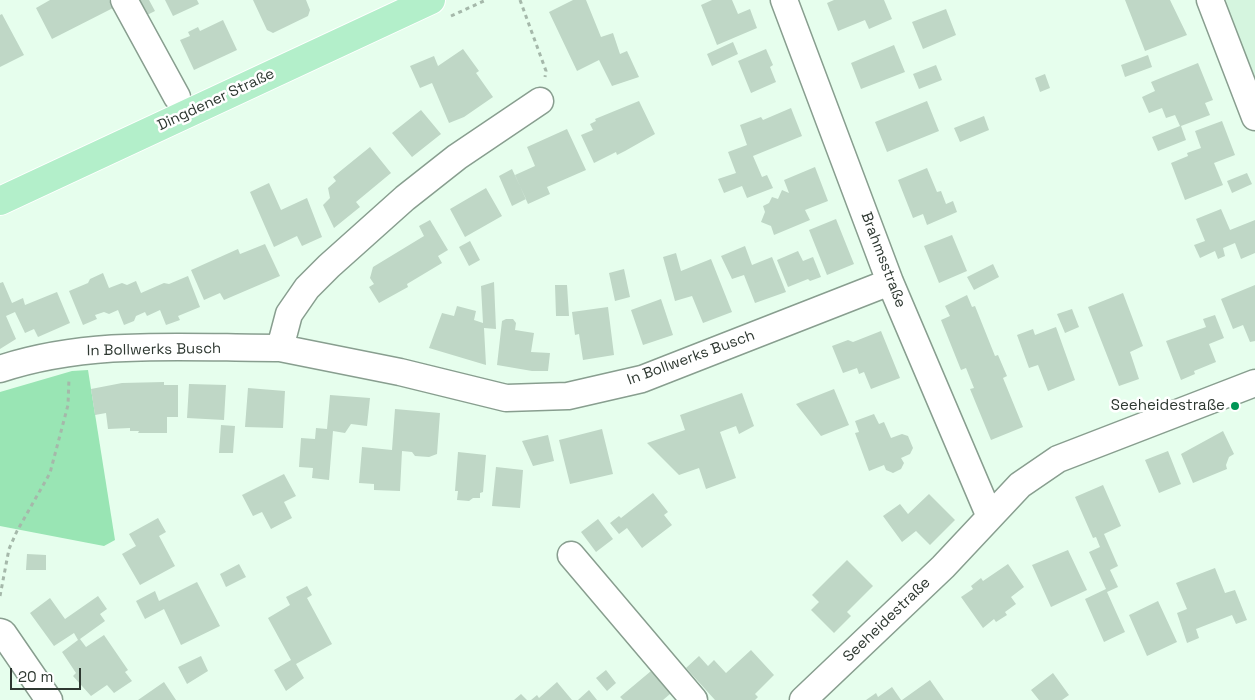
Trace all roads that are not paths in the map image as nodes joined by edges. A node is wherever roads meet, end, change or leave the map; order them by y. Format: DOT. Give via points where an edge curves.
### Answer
graph roads {
  1 [pos="124,0"];
  2 [pos="432,0"];
  3 [pos="784,0"];
  4 [pos="1210,0"];
  5 [pos="177,97"];
  6 [pos="540,101"];
  7 [pos="1255,117"];
  8 [pos="0,201"];
  9 [pos="890,282"];
  10 [pos="280,348"];
  11 [pos="0,369"];
  12 [pos="1255,383"];
  13 [pos="990,517"];
  14 [pos="571,555"];
  15 [pos="0,632"];
  16 [pos="49,700"];
  17 [pos="694,700"];
  18 [pos="803,700"];
  1 -- 5 [label="street"];
  2 -- 8 [label="main road, Dingdener Straße"];
  3 -- 9 [label="street, Brahmsstraße"];
  4 -- 7 [label="street"];
  6 -- 10 [label="street" via="457,157 329,266 288,314"];
  9 -- 10 [label="street, In Bollwerks Busch" via="642,379 568,396 506,398"];
  9 -- 13 [label="street, Brahmsstraße"];
  10 -- 11 [label="street, In Bollwerks Busch" via="131,347 66,353"];
  12 -- 13 [label="street, Seeheidestraße" via="1058,459 1020,485"];
  13 -- 18 [label="street, Seeheidestraße" via="943,567"];
  14 -- 17 [label="street"];
  15 -- 16 [label="street"];
}
